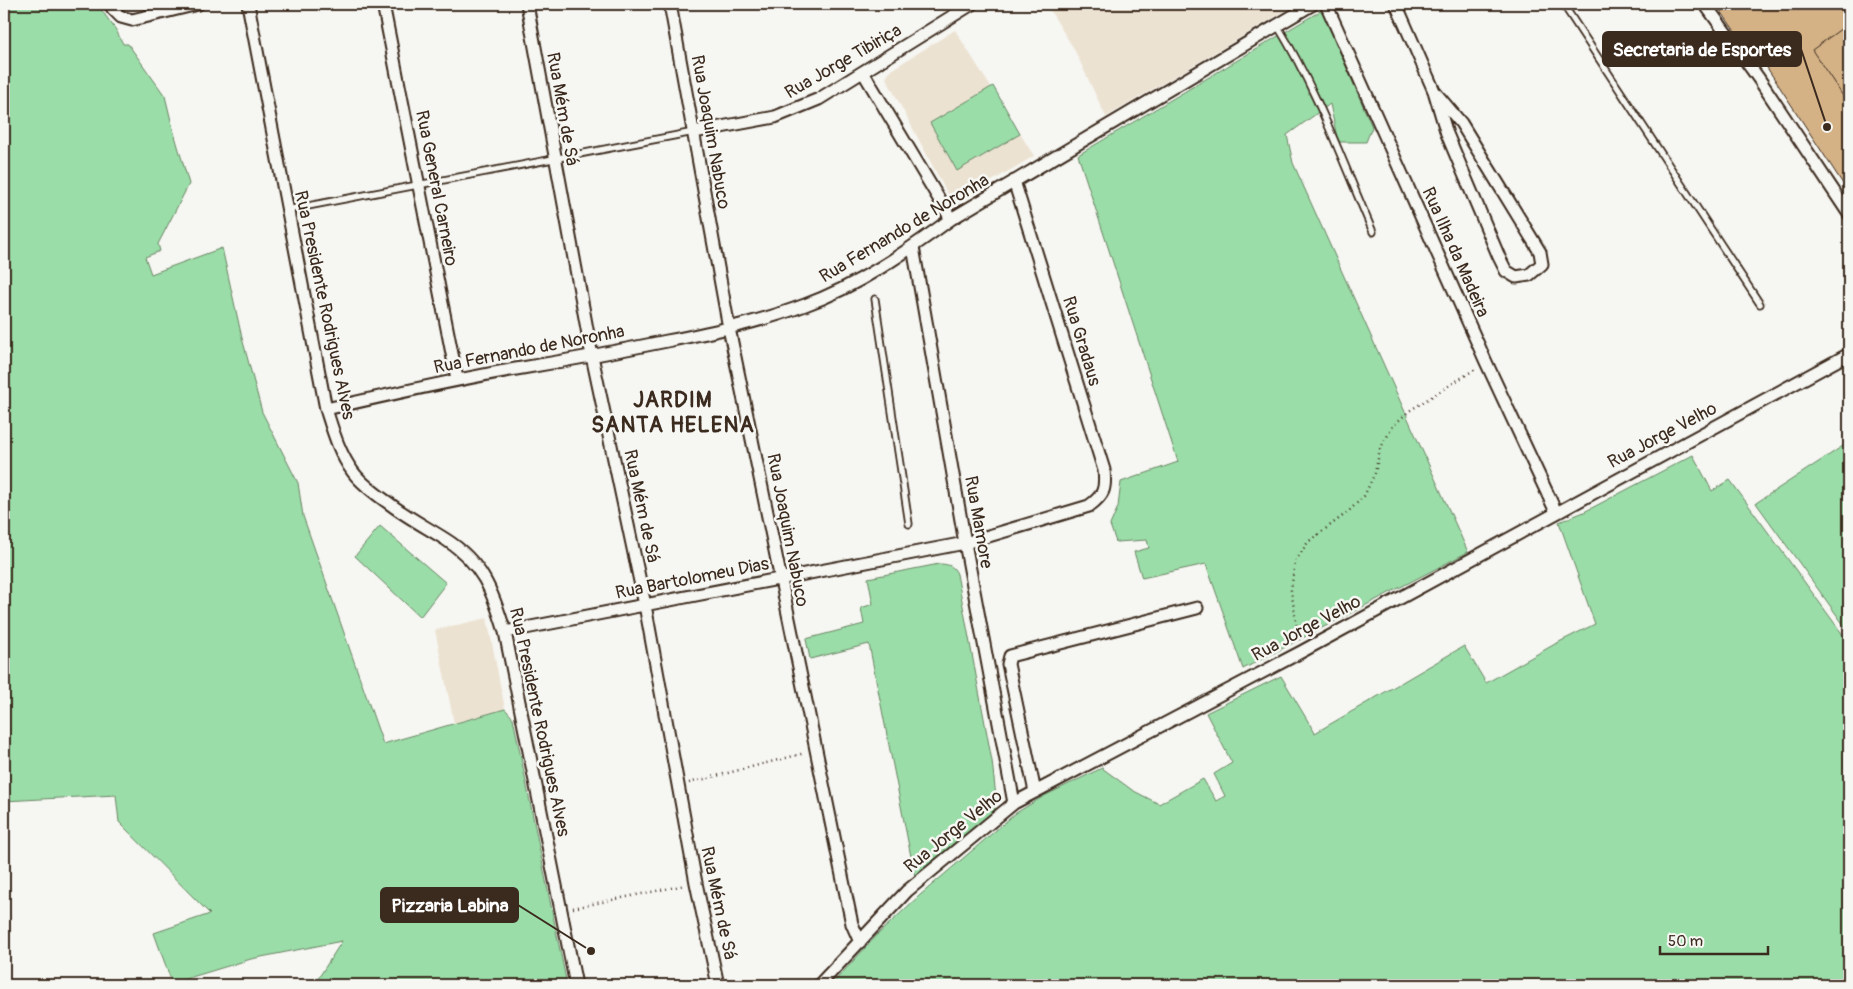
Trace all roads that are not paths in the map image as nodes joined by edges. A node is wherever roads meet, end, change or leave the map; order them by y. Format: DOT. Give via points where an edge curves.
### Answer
graph roads {
  1 [pos="110,4"];
  2 [pos="198,4"];
  3 [pos="248,4"];
  4 [pos="383,4"];
  5 [pos="527,4"];
  6 [pos="670,4"];
  7 [pos="972,4"];
  8 [pos="1313,4"];
  9 [pos="1326,4"];
  10 [pos="1396,4"];
  11 [pos="1563,4"];
  12 [pos="1705,4"];
  13 [pos="1277,25"];
  14 [pos="863,72"];
  15 [pos="1434,91"];
  16 [pos="694,132"];
  17 [pos="554,160"];
  18 [pos="1014,181"];
  19 [pos="418,184"];
  20 [pos="288,210"];
  21 [pos="1849,214"];
  22 [pos="951,218"];
  23 [pos="1373,232"];
  24 [pos="913,247"];
  25 [pos="875,299"];
  26 [pos="1760,304"];
  27 [pos="729,328"];
  28 [pos="1849,354"];
  29 [pos="592,356"];
  30 [pos="458,379"];
  31 [pos="326,409"];
  32 [pos="1088,506"];
  33 [pos="1556,512"];
  34 [pos="909,524"];
  35 [pos="965,543"];
  36 [pos="780,579"];
  37 [pos="645,605"];
  38 [pos="1197,608"];
  39 [pos="506,632"];
  40 [pos="1035,792"];
  41 [pos="1014,803"];
  42 [pos="860,942"];
  43 [pos="576,985"];
  44 [pos="718,985"];
  45 [pos="819,985"];
  1 -- 2 [label="street" via="121,17 132,20"];
  3 -- 20 [label="street, Rua Presidente Rodrigues Alves"];
  4 -- 19 [label="street, Rua General Carneiro"];
  5 -- 17 [label="street, Rua Mém de Sá"];
  6 -- 16 [label="street, Rua Joaquim Nabuco"];
  7 -- 14 [label="street, Rua Jorge Tibiriça"];
  8 -- 13 [label="street, Rua Fernando de Noronha"];
  9 -- 33 [label="street, Rua Ilha da Madeira"];
  10 -- 15 [label="street"];
  11 -- 26 [label="lane"];
  12 -- 21 [label="street"];
  13 -- 18 [label="street, Rua Fernando de Noronha"];
  13 -- 23 [label="lane" via="1316,99"];
  14 -- 16 [label="street, Rua Jorge Tibiriça" via="796,110"];
  14 -- 22 [label="street"];
  15 -- 15 [label="street" via="1447,134 1506,271 1516,277 1529,275 1542,264 1540,252 1462,123"];
  16 -- 17 [label="lane"];
  16 -- 27 [label="street, Rua Joaquim Nabuco"];
  17 -- 19 [label="lane"];
  17 -- 29 [label="street, Rua Mém de Sá"];
  18 -- 22 [label="street, Rua Fernando de Noronha"];
  18 -- 32 [label="street, Rua Gradaus" via="1104,470 1103,492"];
  19 -- 20 [label="lane"];
  19 -- 30 [label="street, Rua General Carneiro"];
  20 -- 31 [label="street, Rua Presidente Rodrigues Alves"];
  22 -- 24 [label="street, Rua Fernando de Noronha"];
  24 -- 27 [label="street, Rua Fernando de Noronha" via="834,293 806,305"];
  24 -- 35 [label="street, Rua Mamore"];
  25 -- 34 [label="lane"];
  27 -- 29 [label="street, Rua Fernando de Noronha"];
  27 -- 36 [label="street, Rua Joaquim Nabuco"];
  28 -- 33 [label="street, Rua Jorge Velho"];
  29 -- 30 [label="street, Rua Fernando de Noronha"];
  29 -- 37 [label="street, Rua Mém de Sá"];
  30 -- 31 [label="street, Rua Fernando de Noronha"];
  31 -- 39 [label="street, Rua Presidente Rodrigues Alves" via="336,440 354,473 405,516 446,540 467,557 495,597"];
  32 -- 35 [label="street, Rua Bartolomeu Dias"];
  33 -- 40 [label="street, Rua Jorge Velho" via="1301,652"];
  35 -- 36 [label="street, Rua Bartolomeu Dias"];
  35 -- 41 [label="street, Rua Mamore"];
  36 -- 37 [label="street, Rua Bartolomeu Dias"];
  36 -- 42 [label="street, Rua Joaquim Nabuco" via="852,924"];
  37 -- 39 [label="street, Rua Bartolomeu Dias"];
  37 -- 44 [label="street, Rua Mém de Sá"];
  38 -- 40 [label="street" via="1010,656 1008,664"];
  39 -- 43 [label="street, Rua Presidente Rodrigues Alves"];
  40 -- 41 [label="street, Rua Jorge Velho"];
  41 -- 42 [label="street, Rua Jorge Velho" via="907,891"];
  42 -- 45 [label="street, Rua Jorge Velho"];
}
